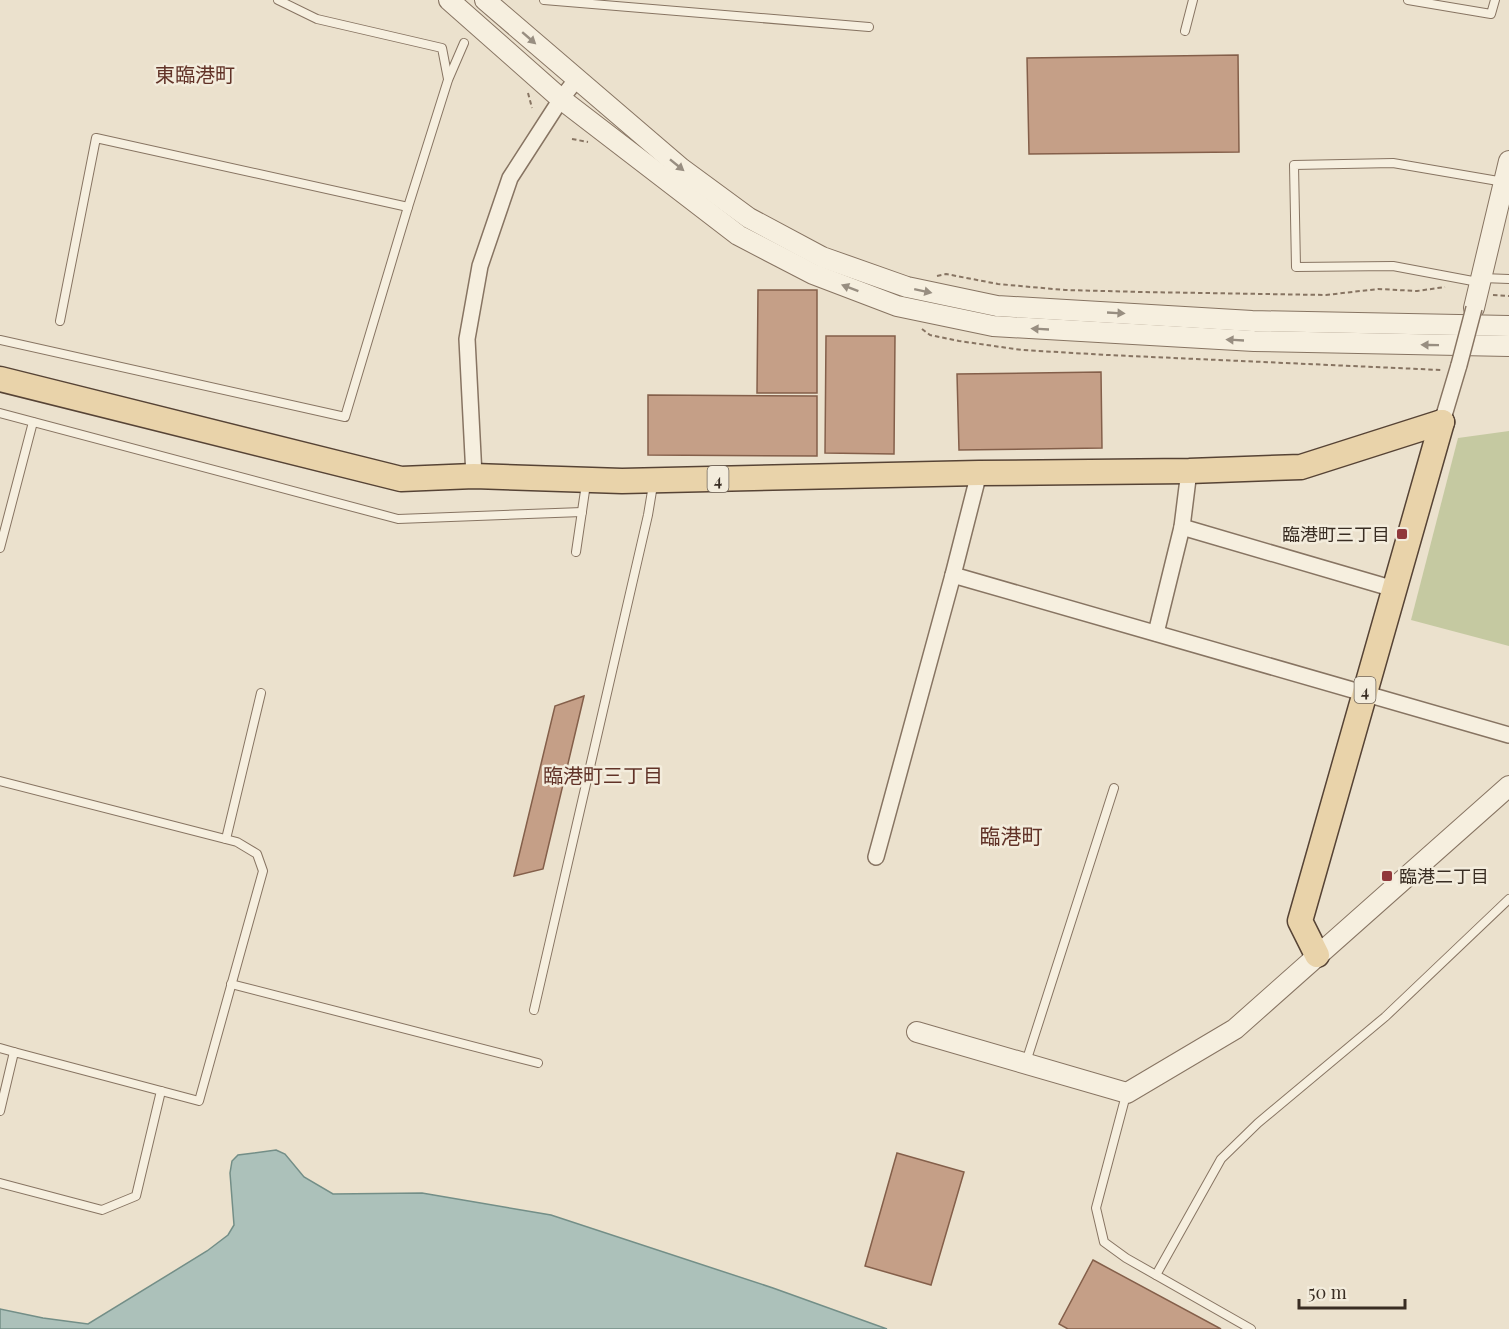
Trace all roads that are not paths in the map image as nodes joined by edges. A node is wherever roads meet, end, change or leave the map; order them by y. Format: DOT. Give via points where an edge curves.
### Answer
graph roads {
  1 [pos="278,0"];
  2 [pos="449,0"];
  3 [pos="485,0"];
  4 [pos="544,0"];
  5 [pos="1193,0"];
  6 [pos="1408,0"];
  7 [pos="1495,0"];
  8 [pos="566,1"];
  9 [pos="869,27"];
  10 [pos="1185,31"];
  11 [pos="464,43"];
  12 [pos="448,80"];
  13 [pos="576,80"];
  14 [pos="561,99"];
  15 [pos="1509,161"];
  16 [pos="1504,182"];
  17 [pos="408,207"];
  18 [pos="1509,279"];
  19 [pos="1480,291"];
  20 [pos="60,321"];
  21 [pos="1509,326"];
  22 [pos="0,339"];
  23 [pos="1509,346"];
  24 [pos="0,379"];
  25 [pos="0,414"];
  26 [pos="33,422"];
  27 [pos="1442,422"];
  28 [pos="1189,471"];
  29 [pos="979,473"];
  30 [pos="474,476"];
  31 [pos="586,480"];
  32 [pos="654,480"];
  33 [pos="582,512"];
  34 [pos="1182,527"];
  35 [pos="0,548"];
  36 [pos="576,552"];
  37 [pos="953,575"];
  38 [pos="1394,589"];
  39 [pos="1156,633"];
  40 [pos="1364,692"];
  41 [pos="261,693"];
  42 [pos="1509,735"];
  43 [pos="0,781"];
  44 [pos="1509,786"];
  45 [pos="1114,788"];
  46 [pos="226,839"];
  47 [pos="876,857"];
  48 [pos="1509,899"];
  49 [pos="1317,955"];
  50 [pos="231,984"];
  51 [pos="534,1010"];
  52 [pos="917,1032"];
  53 [pos="0,1048"];
  54 [pos="14,1052"];
  55 [pos="538,1063"];
  56 [pos="1026,1063"];
  57 [pos="161,1091"];
  58 [pos="1127,1093"];
  59 [pos="0,1111"];
  60 [pos="0,1184"];
  61 [pos="1156,1275"];
  62 [pos="1251,1329"];
  1 -- 12 [label="lane" via="317,19 442,48"];
  2 -- 14 [label="street"];
  3 -- 13 [label="street, one-way"];
  4 -- 8 [label="lane"];
  5 -- 10 [label="lane"];
  6 -- 7 [label="lane" via="1491,14"];
  8 -- 9 [label="lane"];
  11 -- 12 [label="lane"];
  12 -- 17 [label="lane"];
  13 -- 14 [label="street"];
  13 -- 21 [label="street, one-way" via="681,168 749,218 822,257 906,288 997,306 1252,321"];
  23 -- 14 [label="street, one-way" via="1254,341 993,327 897,306 813,274 738,235"];
  14 -- 30 [label="street" via="510,178 480,266 467,339"];
  15 -- 16 [label="street"];
  16 -- 19 [label="street"];
  16 -- 19 [label="lane" via="1393,163 1294,165 1296,267 1394,266"];
  17 -- 20 [label="lane" via="96,138"];
  17 -- 22 [label="lane" via="345,417"];
  18 -- 19 [label="lane"];
  19 -- 27 [label="street, bridge"];
  24 -- 30 [label="main road, 4" via="401,479"];
  25 -- 26 [label="lane"];
  26 -- 33 [label="lane" via="398,519"];
  26 -- 35 [label="lane"];
  27 -- 28 [label="main road, 4" via="1301,468"];
  27 -- 38 [label="main road, 4"];
  28 -- 29 [label="main road, 4"];
  28 -- 34 [label="street"];
  29 -- 32 [label="main road, 4"];
  29 -- 37 [label="street"];
  30 -- 31 [label="main road, 4"];
  31 -- 32 [label="main road, 4"];
  31 -- 33 [label="lane"];
  32 -- 51 [label="lane"];
  33 -- 36 [label="lane"];
  34 -- 38 [label="street"];
  34 -- 39 [label="street"];
  37 -- 39 [label="street"];
  37 -- 47 [label="street"];
  38 -- 40 [label="main road, 4"];
  39 -- 40 [label="street"];
  40 -- 42 [label="street"];
  40 -- 49 [label="main road, 4" via="1300,921"];
  41 -- 46 [label="lane"];
  43 -- 46 [label="lane"];
  44 -- 49 [label="street"];
  45 -- 56 [label="lane"];
  46 -- 50 [label="lane" via="257,854 263,871"];
  48 -- 61 [label="lane" via="1385,1017 1258,1123 1221,1160"];
  49 -- 58 [label="street" via="1235,1029"];
  50 -- 55 [label="lane"];
  50 -- 57 [label="lane" via="199,1101"];
  52 -- 56 [label="street"];
  53 -- 54 [label="lane"];
  54 -- 57 [label="lane"];
  54 -- 59 [label="lane"];
  56 -- 58 [label="street"];
  57 -- 60 [label="lane" via="136,1196 102,1210"];
  58 -- 61 [label="lane" via="1096,1208 1104,1242"];
  61 -- 62 [label="lane"];
}
